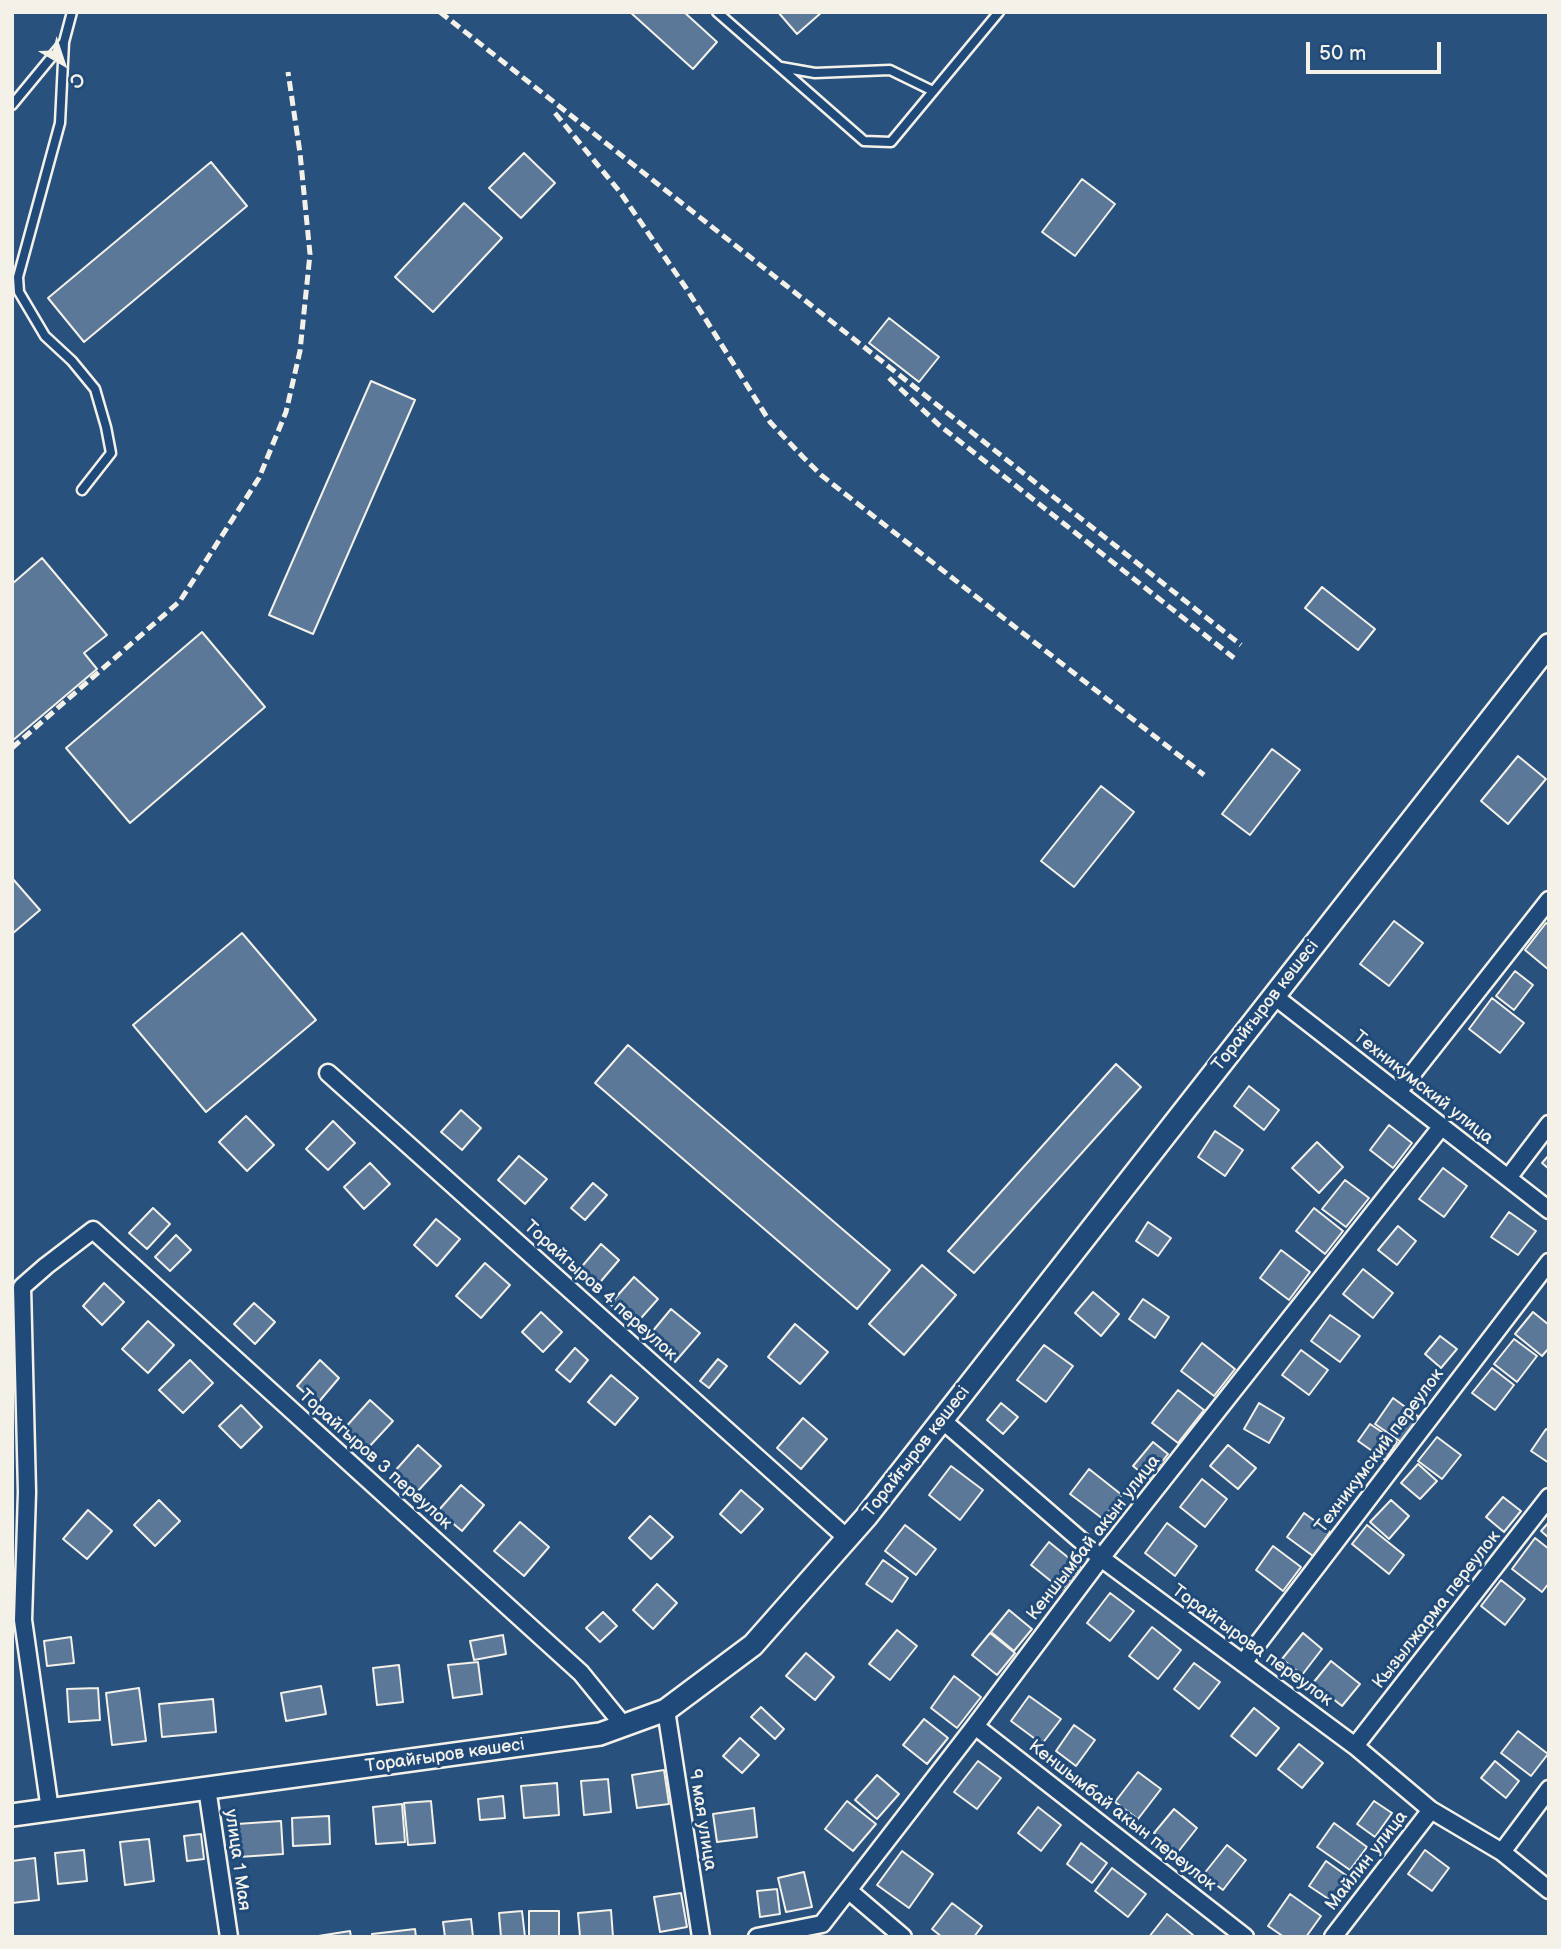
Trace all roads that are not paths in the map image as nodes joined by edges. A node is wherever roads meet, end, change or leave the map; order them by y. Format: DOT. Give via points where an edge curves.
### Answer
graph roads {
  1 [pos="72,12"];
  2 [pos="717,12"];
  3 [pos="999,12"];
  4 [pos="64,42"];
  5 [pos="778,66"];
  6 [pos="933,91"];
  7 [pos="13,104"];
  8 [pos="82,490"];
  9 [pos="1549,645"];
  10 [pos="1549,900"];
  11 [pos="1274,996"];
  12 [pos="328,1073"];
  13 [pos="1398,1092"];
  14 [pos="1549,1124"];
  15 [pos="1441,1126"];
  16 [pos="1508,1178"];
  17 [pos="1549,1210"];
  18 [pos="1549,1262"];
  19 [pos="942,1420"];
  20 [pos="1549,1497"];
  21 [pos="847,1538"];
  22 [pos="1101,1558"];
  23 [pos="1243,1663"];
  24 [pos="666,1710"];
  25 [pos="624,1726"];
  26 [pos="975,1726"];
  27 [pos="1355,1746"];
  28 [pos="207,1788"];
  29 [pos="1549,1789"];
  30 [pos="50,1810"];
  31 [pos="1431,1810"];
  32 [pos="12,1815"];
  33 [pos="1502,1852"];
  34 [pos="848,1890"];
  35 [pos="1549,1890"];
  36 [pos="229,1937"];
  37 [pos="701,1937"];
  38 [pos="757,1937"];
  39 [pos="903,1937"];
  40 [pos="1245,1937"];
  41 [pos="1333,1937"];
  1 -- 4 [label="lane"];
  2 -- 5 [label="lane"];
  3 -- 6 [label="lane"];
  4 -- 7 [label="lane"];
  4 -- 8 [label="lane" via="60,123 18,277 19,292 45,336 95,389 111,453"];
  5 -- 6 [label="lane" via="815,73 890,70"];
  5 -- 6 [label="lane" via="864,141 891,142"];
  9 -- 11 [label="street, Торайғыров көшесі"];
  10 -- 13 [label="street"];
  11 -- 13 [label="street, Техникумский улица"];
  11 -- 19 [label="street, Торайғыров көшесі"];
  12 -- 21 [label="street, Торайгыров 4 переулок"];
  13 -- 15 [label="street, Техникумский улица"];
  14 -- 16 [label="street"];
  15 -- 16 [label="street, Техникумский улица"];
  15 -- 22 [label="street, Кеншымбай акын улица"];
  16 -- 17 [label="street, Техникумский улица"];
  18 -- 23 [label="street, Техникумский переулок"];
  19 -- 21 [label="street, Торайғыров көшесі"];
  19 -- 22 [label="street, Торайгырова переулок"];
  20 -- 27 [label="street, Кызылжарма переулок"];
  21 -- 24 [label="street, Торайғыров көшесі" via="753,1645"];
  22 -- 23 [label="street, Торайгырова переулок"];
  22 -- 26 [label="street, Кеншымбай акын улица"];
  23 -- 27 [label="street, Торайгырова переулок"];
  24 -- 25 [label="street, Торайғыров көшесі"];
  24 -- 37 [label="street, 9 мая улица"];
  25 -- 28 [label="street, Торайғыров көшесі" via="600,1734"];
  25 -- 30 [label="street, Торайгыров 3 переулок" via="580,1673 93,1230 22,1287 27,1492 23,1620"];
  26 -- 34 [label="street, Кеншымбай акын улица"];
  26 -- 40 [label="street, Кеншымбай акын переулок"];
  27 -- 31 [label="street, Торайгырова переулок"];
  28 -- 30 [label="street, Торайғыров көшесі"];
  28 -- 36 [label="street, улица 1 Мая"];
  29 -- 33 [label="street"];
  30 -- 32 [label="street, Торайғыров көшесі"];
  31 -- 33 [label="street, Торайгырова переулок"];
  31 -- 41 [label="street, Майлин улица"];
  33 -- 35 [label="street, Торайгырова переулок"];
  34 -- 38 [label="street, Кеншымбай акын улица" via="822,1924"];
  34 -- 39 [label="street"];
}
